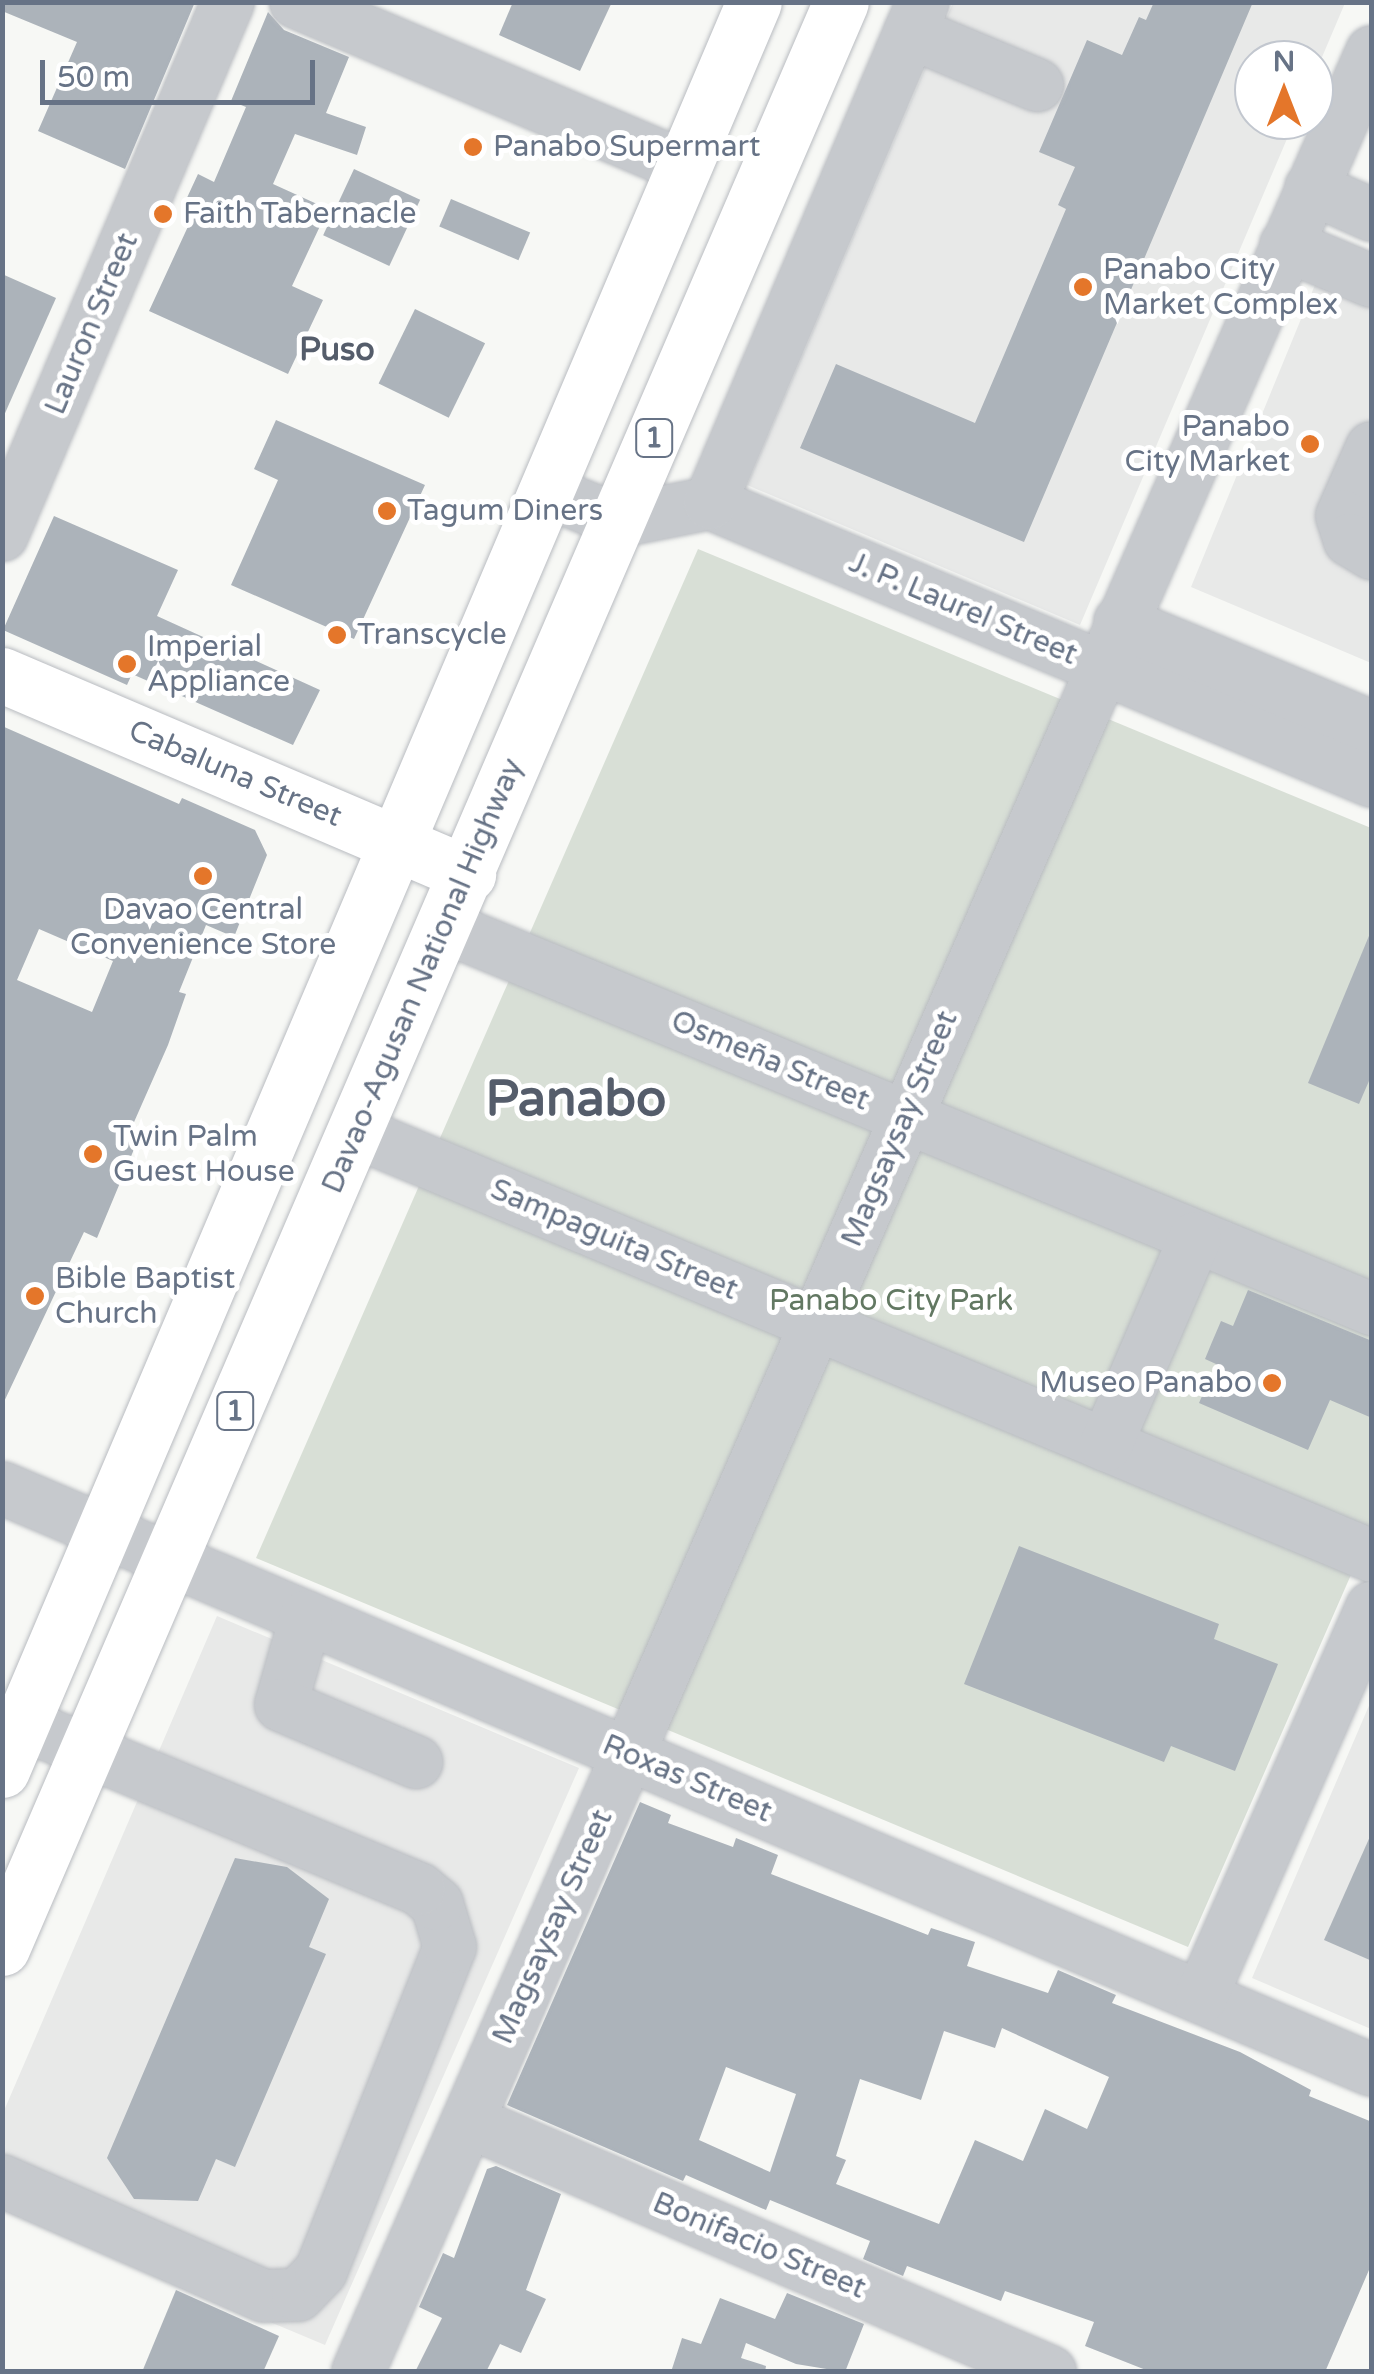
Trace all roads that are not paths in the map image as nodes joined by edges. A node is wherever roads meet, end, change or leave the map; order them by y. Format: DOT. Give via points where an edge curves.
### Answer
graph roads {
  1 [pos="228,2"];
  2 [pos="296,2"];
  3 [pos="754,2"];
  4 [pos="841,2"];
  5 [pos="916,17"];
  6 [pos="1372,52"];
  7 [pos="1037,85"];
  8 [pos="685,167"];
  9 [pos="1312,188"];
  10 [pos="1372,215"];
  11 [pos="1286,245"];
  12 [pos="1372,281"];
  13 [pos="1372,448"];
  14 [pos="548,492"];
  15 [pos="710,503"];
  16 [pos="619,520"];
  17 [pos="2,535"];
  18 [pos="1372,552"];
  19 [pos="1110,644"];
  20 [pos="2,676"];
  21 [pos="1372,728"];
  22 [pos="1372,781"];
  23 [pos="398,844"];
  24 [pos="468,874"];
  25 [pos="445,926"];
  26 [pos="287,1104"];
  27 [pos="905,1117"];
  28 [pos="356,1132"];
  29 [pos="1195,1238"];
  30 [pos="1372,1308"];
  31 [pos="816,1324"];
  32 [pos="1106,1445"];
  33 [pos="2,1488"];
  34 [pos="105,1532"];
  35 [pos="1372,1556"];
  36 [pos="170,1560"];
  37 [pos="1372,1608"];
  38 [pos="306,1618"];
  39 [pos="12,1747"];
  40 [pos="87,1750"];
  41 [pos="629,1754"];
  42 [pos="416,1762"];
  43 [pos="2,1948"];
  44 [pos="1202,1997"];
  45 [pos="1372,2070"];
  46 [pos="468,2121"];
  47 [pos="2,2181"];
  48 [pos="358,2372"];
  49 [pos="1050,2372"];
  1 -- 17 [label="street, Lauron Street"];
  2 -- 8 [label="street"];
  3 -- 8 [label="main road"];
  4 -- 16 [label="main road, Davao-Agusan National Highway / 1"];
  5 -- 7 [label="street"];
  5 -- 15 [label="street"];
  6 -- 9 [label="street, Magsaysay Street"];
  8 -- 14 [label="main road"];
  9 -- 10 [label="street"];
  9 -- 11 [label="street, Magsaysay Street"];
  11 -- 12 [label="street"];
  11 -- 19 [label="street, Magsaysay Street"];
  13 -- 18 [label="street" via="1342,516 1350,540"];
  14 -- 16 [label="street"];
  14 -- 23 [label="main road"];
  15 -- 16 [label="street"];
  15 -- 19 [label="street, J. P. Laurel Street"];
  16 -- 24 [label="main road, Davao-Agusan National Highway / 1"];
  19 -- 21 [label="street, J. P. Laurel Street"];
  19 -- 22 [label="street, J. P. Laurel Street"];
  19 -- 27 [label="street, Magsaysay Street"];
  20 -- 23 [label="main road, Cabaluna Street"];
  23 -- 24 [label="main road, Cabaluna Street"];
  23 -- 26 [label="main road"];
  24 -- 25 [label="main road, Davao-Agusan National Highway / 1"];
  25 -- 27 [label="street, Osmeña Street"];
  25 -- 28 [label="main road, Davao-Agusan National Highway / 1"];
  26 -- 28 [label="main road"];
  26 -- 34 [label="main road"];
  27 -- 29 [label="street, Osmeña Street"];
  27 -- 31 [label="street, Magsaysay Street"];
  28 -- 31 [label="street, Sampaguita Street"];
  28 -- 36 [label="main road, Davao-Agusan National Highway / 1"];
  29 -- 30 [label="street, Osmeña Street"];
  29 -- 32 [label="street"];
  31 -- 32 [label="street, Sampaguita Street"];
  31 -- 41 [label="street, Magsaysay Street"];
  32 -- 35 [label="street, Sampaguita Street"];
  33 -- 34 [label="street, Roxas Street"];
  34 -- 36 [label="street, Roxas Street"];
  34 -- 39 [label="main road"];
  36 -- 38 [label="street, Roxas Street"];
  36 -- 40 [label="main road, Davao-Agusan National Highway / 1"];
  37 -- 44 [label="street"];
  38 -- 41 [label="street, Roxas Street"];
  38 -- 42 [label="street" via="280,1705"];
  39 -- 40 [label="street"];
  40 -- 43 [label="main road, Davao-Agusan National Highway / 1"];
  40 -- 47 [label="street" via="419,1889 438,1904 450,1947 321,2271 298,2295 264,2296"];
  41 -- 44 [label="street, Roxas Street"];
  41 -- 46 [label="street, Magsaysay Street"];
  44 -- 45 [label="street, Roxas Street"];
  46 -- 48 [label="street, Magsaysay Street"];
  46 -- 49 [label="street, Bonifacio Street"];
}
